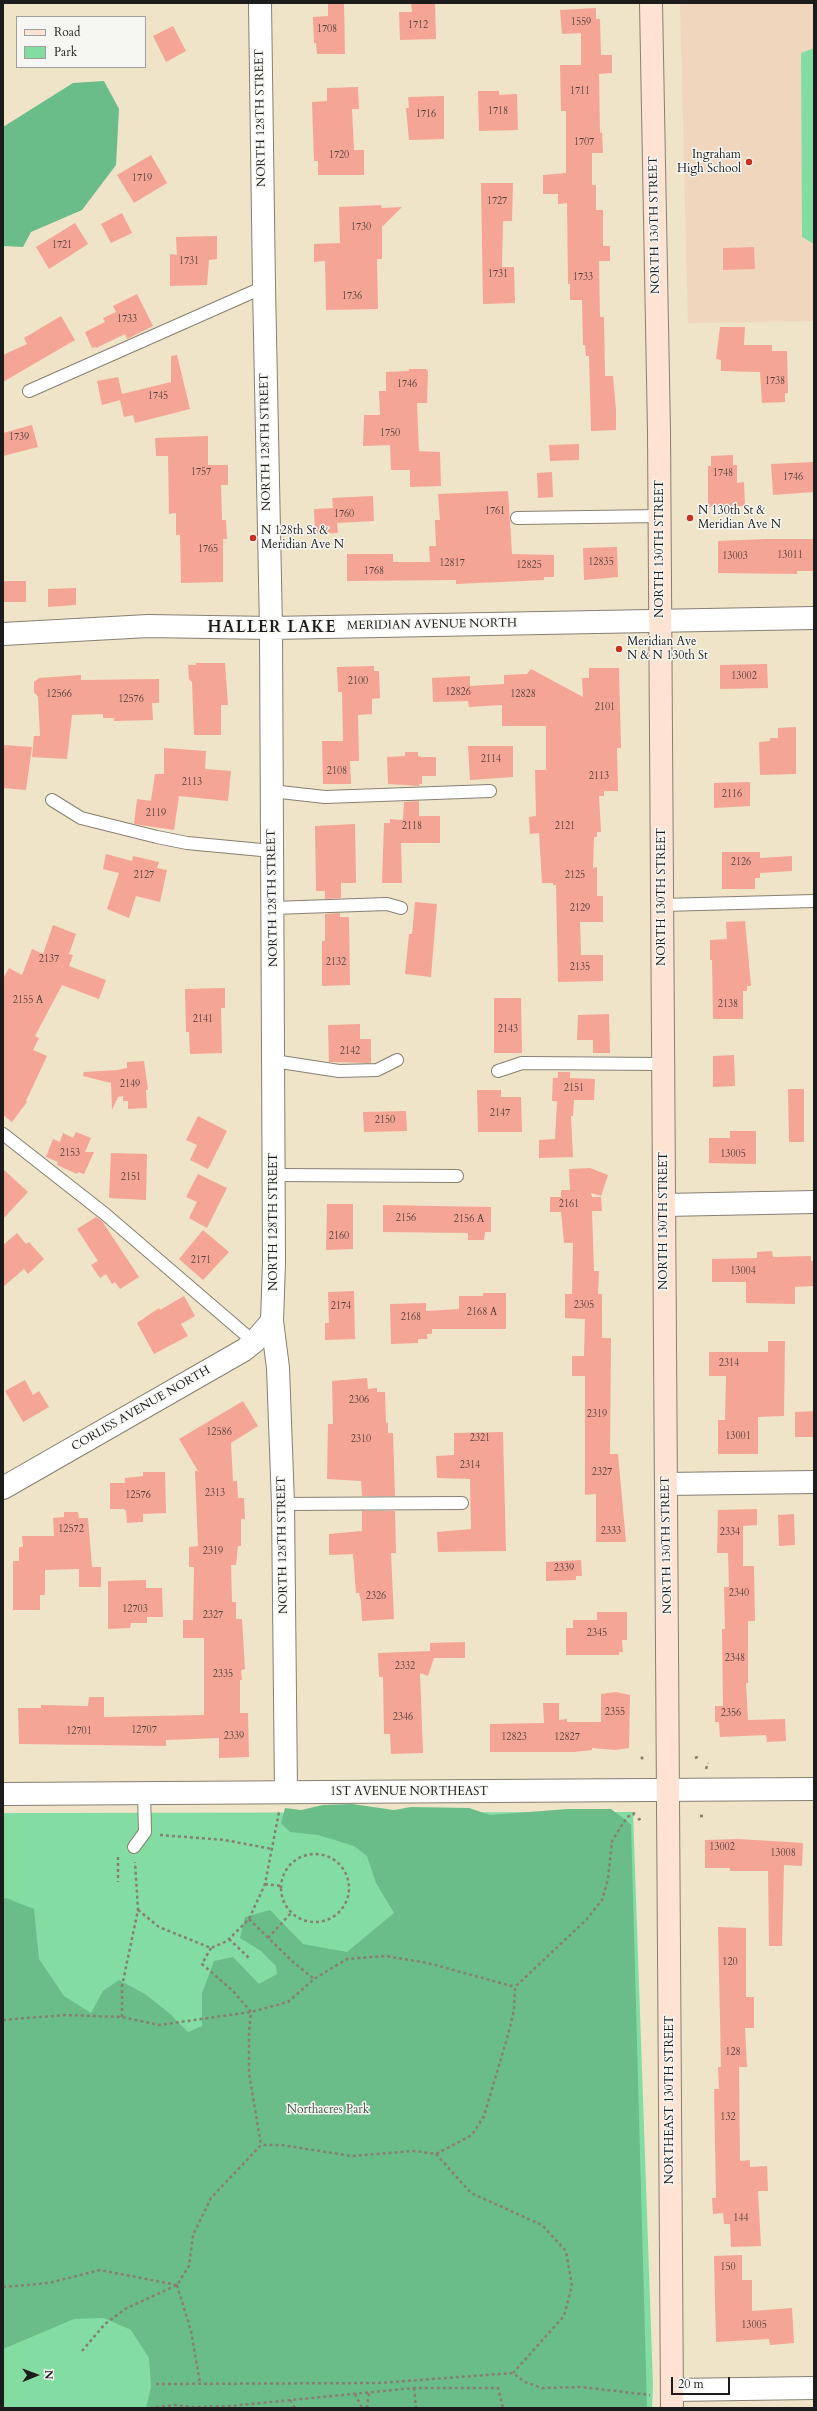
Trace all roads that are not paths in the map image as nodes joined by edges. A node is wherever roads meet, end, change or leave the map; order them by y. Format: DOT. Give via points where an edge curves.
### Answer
graph roads {
  1 [pos="260,3"];
  2 [pos="651,3"];
  3 [pos="264,287"];
  4 [pos="29,391"];
  5 [pos="659,516"];
  6 [pos="517,518"];
  7 [pos="814,618"];
  8 [pos="660,622"];
  9 [pos="271,628"];
  10 [pos="3,634"];
  11 [pos="271,791"];
  12 [pos="490,792"];
  13 [pos="52,800"];
  14 [pos="272,851"];
  15 [pos="814,901"];
  16 [pos="662,905"];
  17 [pos="273,908"];
  18 [pos="401,908"];
  19 [pos="397,1060"];
  20 [pos="274,1061"];
  21 [pos="663,1064"];
  22 [pos="498,1071"];
  23 [pos="3,1134"];
  24 [pos="274,1175"];
  25 [pos="457,1176"];
  26 [pos="814,1202"];
  27 [pos="664,1205"];
  28 [pos="272,1321"];
  29 [pos="254,1342"];
  30 [pos="814,1482"];
  31 [pos="666,1484"];
  32 [pos="3,1488"];
  33 [pos="462,1503"];
  34 [pos="282,1504"];
  35 [pos="814,1789"];
  36 [pos="668,1791"];
  37 [pos="3,1794"];
  38 [pos="144,1794"];
  39 [pos="283,1801"];
  40 [pos="134,1847"];
  41 [pos="814,2388"];
  42 [pos="672,2399"];
  1 -- 3 [label="street, NORTH 128TH STREET"];
  2 -- 5 [label="main road, NORTH 130TH STREET"];
  3 -- 4 [label="lane"];
  3 -- 9 [label="street, NORTH 128TH STREET"];
  5 -- 6 [label="lane"];
  5 -- 8 [label="main road, NORTH 130TH STREET"];
  7 -- 8 [label="street, MERIDIAN AVENUE NORTH"];
  8 -- 9 [label="street, MERIDIAN AVENUE NORTH"];
  8 -- 16 [label="main road, NORTH 130TH STREET"];
  9 -- 10 [label="street, MERIDIAN AVENUE NORTH" via="148,626"];
  9 -- 11 [label="street, NORTH 128TH STREET"];
  11 -- 12 [label="lane" via="325,796"];
  11 -- 14 [label="street, NORTH 128TH STREET"];
  13 -- 14 [label="lane" via="81,818 157,837"];
  14 -- 17 [label="street, NORTH 128TH STREET"];
  15 -- 16 [label="lane"];
  16 -- 21 [label="main road, NORTH 130TH STREET"];
  17 -- 18 [label="lane" via="387,904"];
  17 -- 20 [label="street, NORTH 128TH STREET"];
  19 -- 20 [label="lane" via="377,1070 339,1071"];
  20 -- 24 [label="street, NORTH 128TH STREET"];
  21 -- 22 [label="lane" via="522,1064"];
  21 -- 27 [label="main road, NORTH 130TH STREET"];
  23 -- 29 [label="lane" via="105,1214"];
  24 -- 25 [label="lane"];
  24 -- 28 [label="street, NORTH 128TH STREET"];
  26 -- 27 [label="street"];
  27 -- 31 [label="main road, NORTH 130TH STREET"];
  28 -- 29 [label="street, CORLISS AVENUE NORTH"];
  28 -- 34 [label="street, NORTH 128TH STREET" via="278,1368"];
  29 -- 32 [label="street, CORLISS AVENUE NORTH"];
  30 -- 31 [label="street"];
  31 -- 36 [label="main road, NORTH 130TH STREET"];
  33 -- 34 [label="lane"];
  34 -- 39 [label="street, NORTH 128TH STREET"];
  35 -- 36 [label="street, 1ST AVENUE NORTHEAST"];
  36 -- 39 [label="street, 1ST AVENUE NORTHEAST"];
  36 -- 42 [label="main road, NORTHEAST 130TH STREET"];
  37 -- 38 [label="street, 1ST AVENUE NORTHEAST"];
  38 -- 39 [label="street, 1ST AVENUE NORTHEAST"];
  38 -- 40 [label="lane" via="145,1832"];
  41 -- 42 [label="street"];
}
